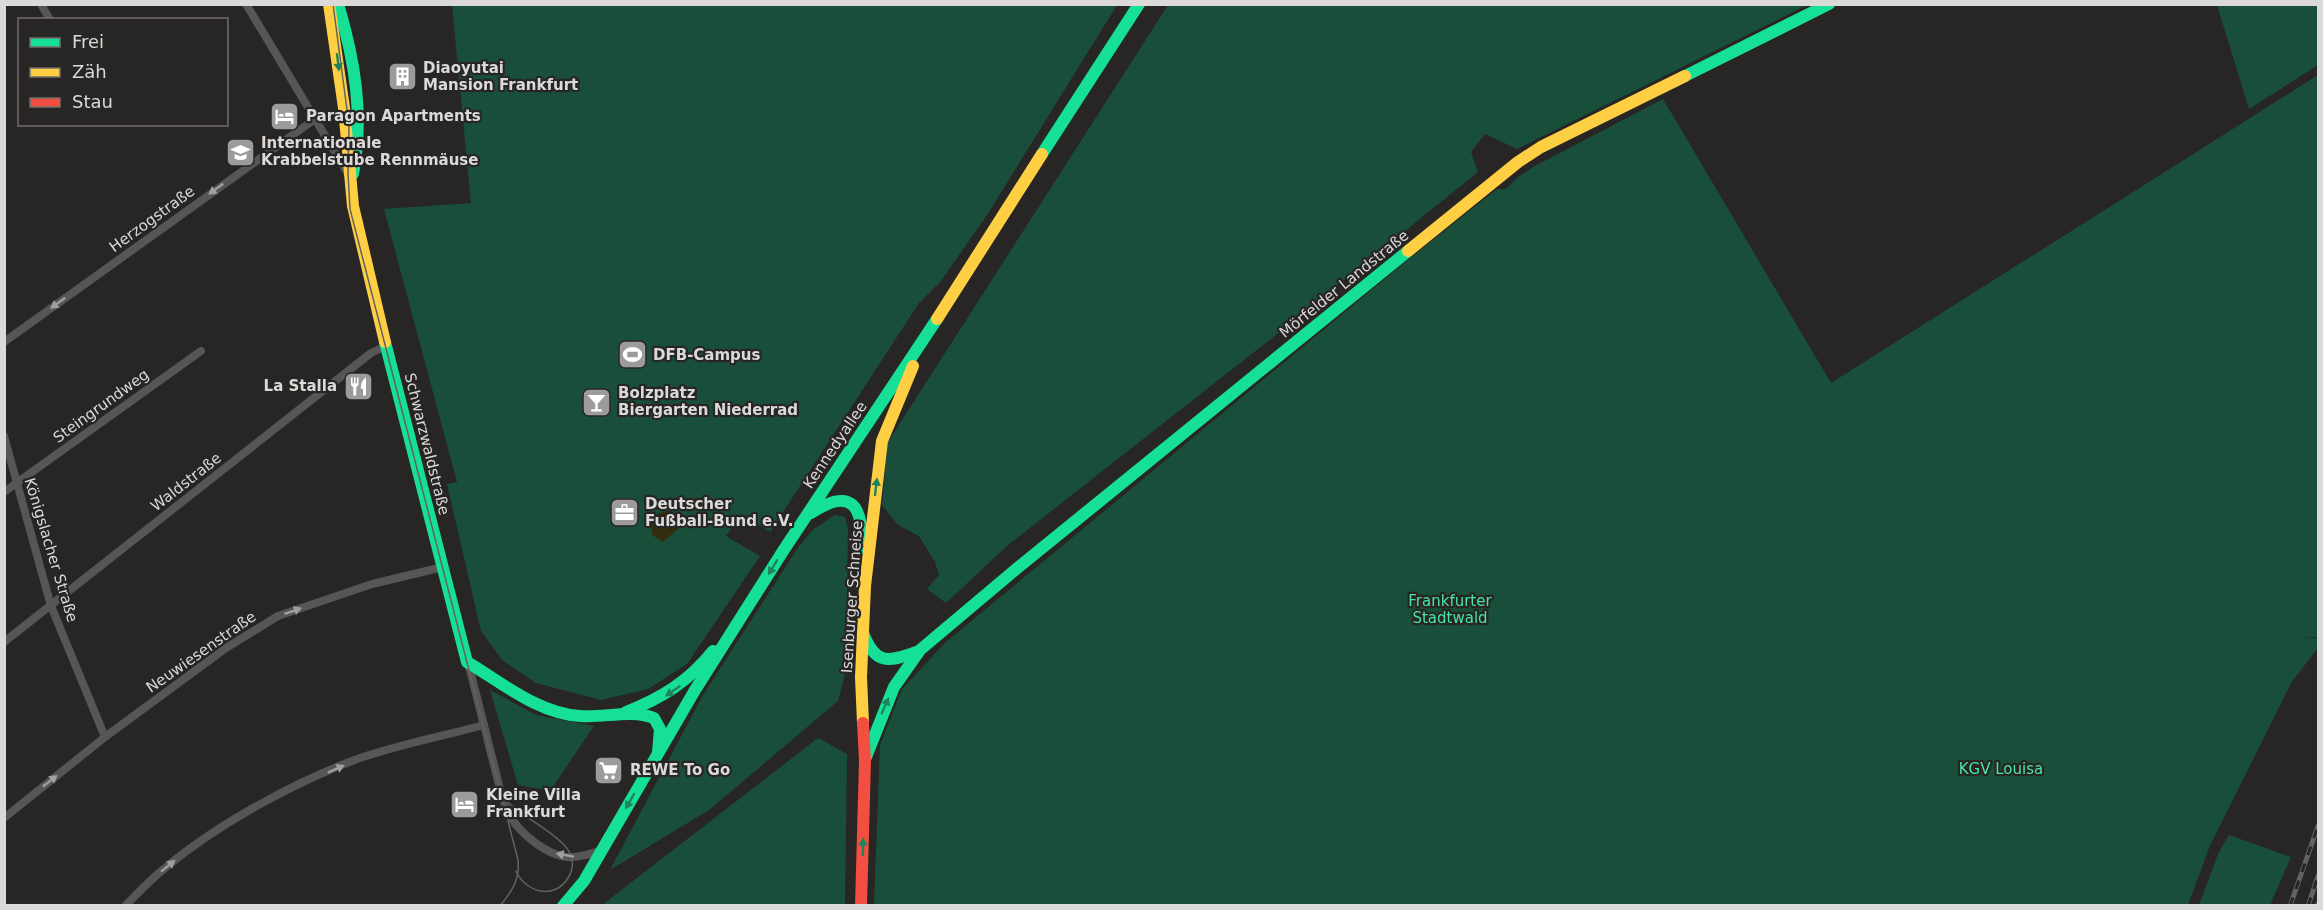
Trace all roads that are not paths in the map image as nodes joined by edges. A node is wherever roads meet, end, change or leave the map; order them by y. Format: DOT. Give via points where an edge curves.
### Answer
graph roads {
  1 [pos="41,4"];
  2 [pos="246,4"];
  3 [pos="329,4"];
  4 [pos="338,4"];
  5 [pos="1139,4"];
  6 [pos="1829,4"];
  7 [pos="49,18"];
  8 [pos="315,119"];
  9 [pos="351,181"];
  10 [pos="926,336"];
  11 [pos="4,342"];
  12 [pos="386,346"];
  13 [pos="201,351"];
  14 [pos="4,436"];
  15 [pos="17,484"];
  16 [pos="4,492"];
  17 [pos="805,518"];
  18 [pos="443,567"];
  19 [pos="865,598"];
  20 [pos="51,606"];
  21 [pos="862,632"];
  22 [pos="730,638"];
  23 [pos="4,642"];
  24 [pos="920,650"];
  25 [pos="467,662"];
  26 [pos="616,714"];
  27 [pos="484,725"];
  28 [pos="105,736"];
  29 [pos="658,753"];
  30 [pos="865,761"];
  31 [pos="4,818"];
  32 [pos="602,850"];
  33 [pos="125,906"];
  34 [pos="563,906"];
  35 [pos="861,906"];
  1 -- 7 [label="street"];
  2 -- 8 [label="street"];
  3 -- 9 [label="main road, Schwarzwaldstraße, one-way"];
  4 -- 9 [label="main road" via="349,37 359,113 360,139"];
  5 -- 10 [label="main road, Kennedyallee"];
  6 -- 24 [label="main road, Mörfelder Landstraße" via="1528,154"];
  8 -- 9 [label="street"];
  8 -- 11 [label="street, Herzogstraße, one-way"];
  9 -- 12 [label="main road, Schwarzwaldstraße" via="352,201"];
  10 -- 17 [label="main road, Kennedyallee"];
  19 -- 10 [label="main road, Isenburger Schneise, one-way" via="882,441"];
  12 -- 18 [label="main road, Schwarzwaldstraße"];
  12 -- 20 [label="street, Waldstraße" via="371,353"];
  13 -- 15 [label="street, Steingrundweg"];
  14 -- 15 [label="street, Königslacher Straße"];
  15 -- 16 [label="street, Steingrundweg"];
  15 -- 20 [label="street, Königslacher Straße"];
  17 -- 19 [label="main road" via="835,500 848,502 858,511 862,520"];
  17 -- 22 [label="main road, Kennedyallee, one-way"];
  18 -- 25 [label="main road, Schwarzwaldstraße"];
  28 -- 18 [label="street, Neuwiesenstraße, one-way" via="226,648 278,616 372,584"];
  19 -- 21 [label="main road, Isenburger Schneise"];
  20 -- 23 [label="street, Waldstraße"];
  20 -- 28 [label="street, Königslacher Straße"];
  21 -- 24 [label="main road, Mörfelder Landstraße" via="871,650 885,661"];
  21 -- 30 [label="main road, Isenburger Schneise"];
  22 -- 26 [label="main road, one-way" via="720,641 703,665 672,692"];
  22 -- 29 [label="main road, Kennedyallee"];
  30 -- 24 [label="main road, Mörfelder Landstraße, one-way" via="896,684"];
  25 -- 26 [label="main road" via="551,709 577,716"];
  25 -- 27 [label="street, Schwarzwaldstraße"];
  26 -- 29 [label="main road" via="656,719 660,730"];
  32 -- 27 [label="street, Schwarzwaldstraße, one-way" via="572,857 549,850 517,826 504,802"];
  33 -- 27 [label="street, one-way" via="164,868 200,841 296,787 404,744"];
  31 -- 28 [label="street, Neuwiesenstraße, one-way"];
  29 -- 32 [label="main road, Kennedyallee, one-way"];
  35 -- 30 [label="main road, Isenburger Schneise, one-way"];
  32 -- 34 [label="main road, Kennedyallee" via="578,890"];
}
